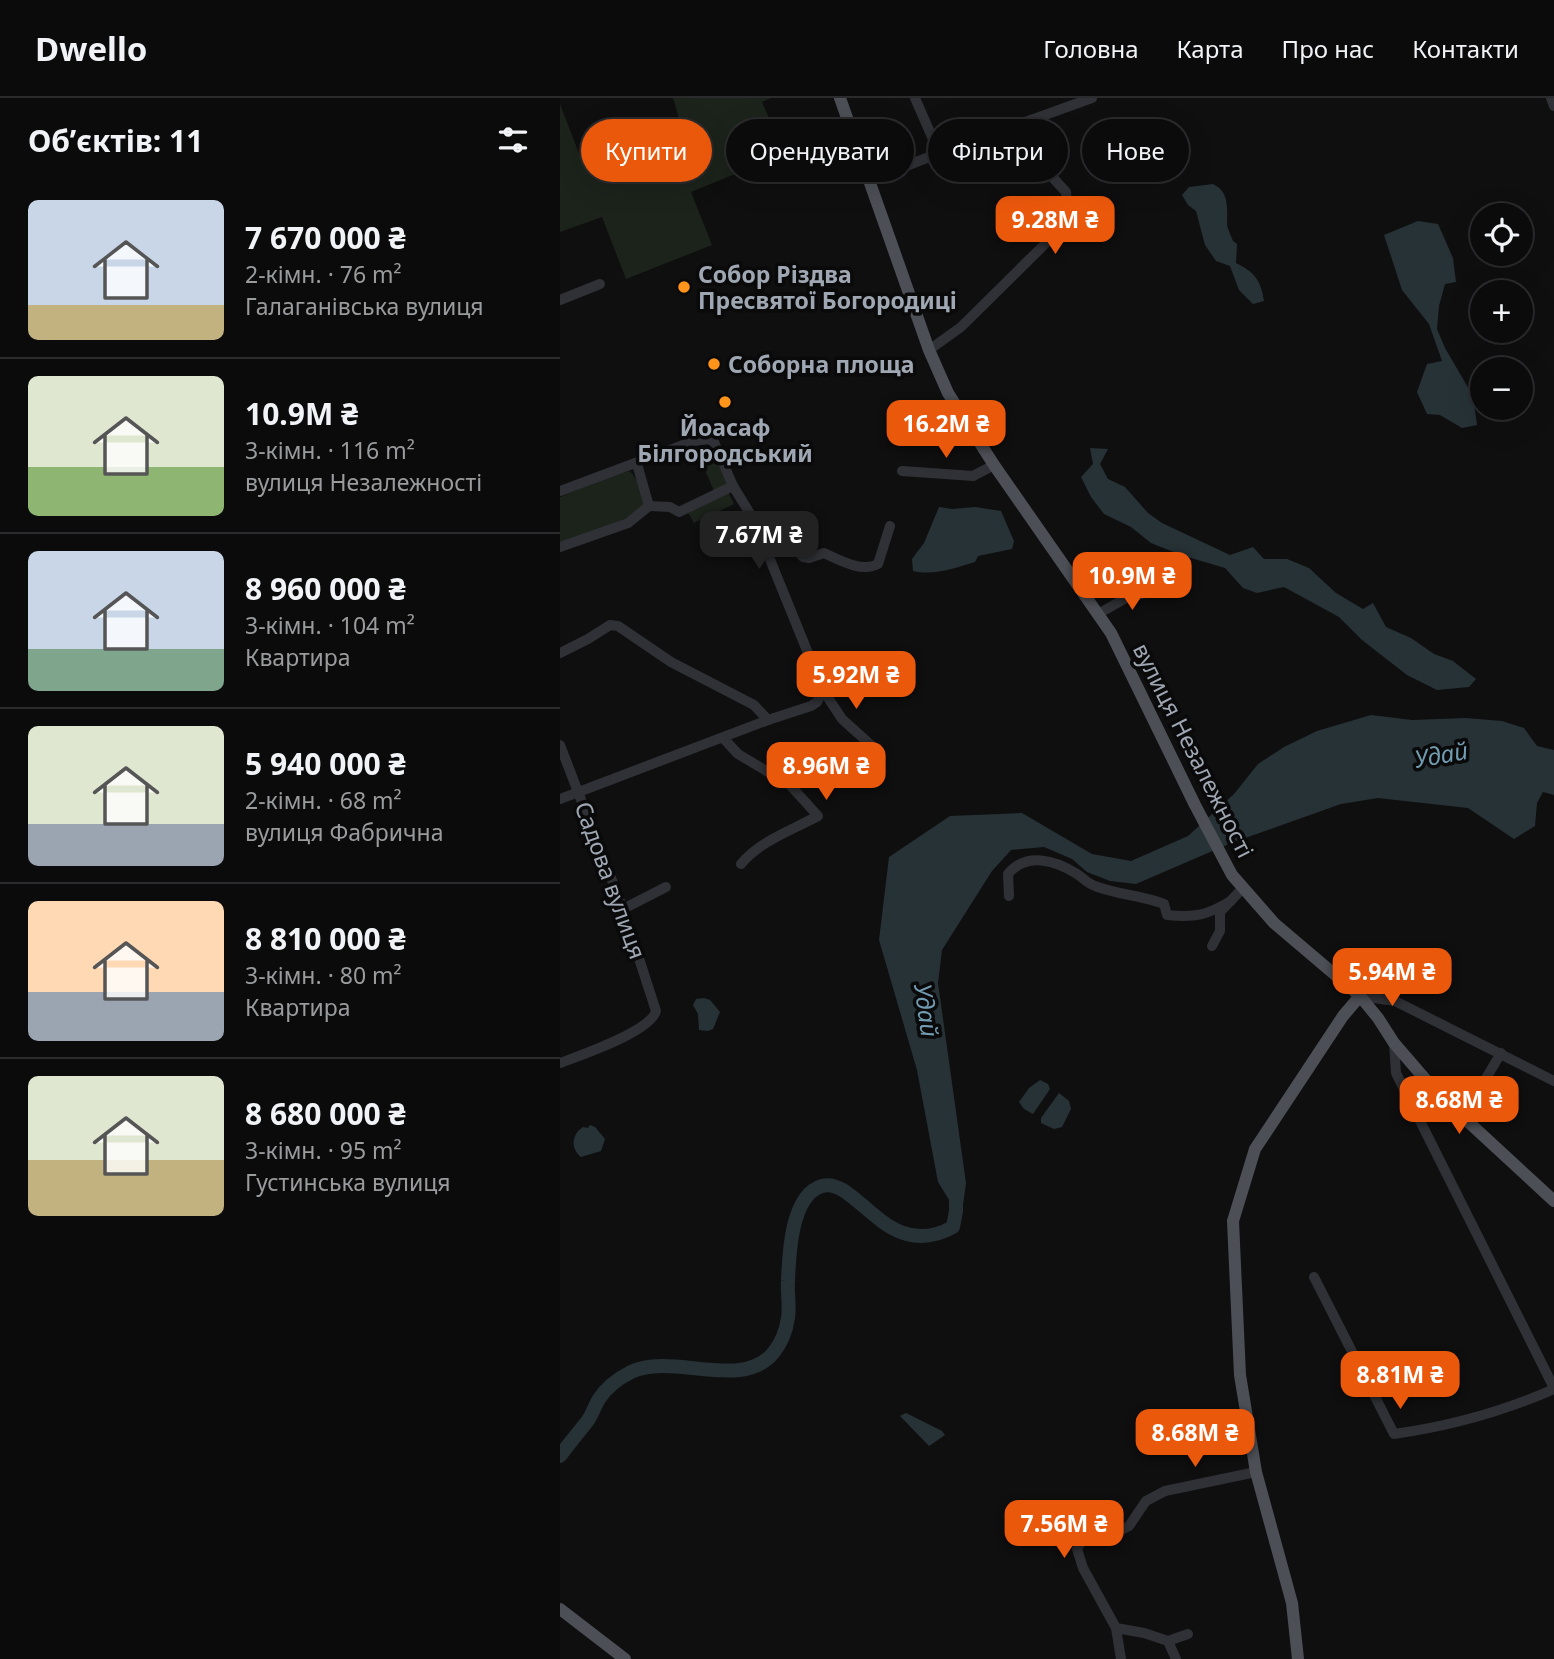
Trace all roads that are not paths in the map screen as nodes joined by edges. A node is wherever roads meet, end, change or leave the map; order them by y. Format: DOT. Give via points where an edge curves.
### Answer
graph roads {
  1 [pos="840,98"];
  2 [pos="915,98"];
  3 [pos="1092,98"];
  4 [pos="1551,98"];
  5 [pos="1553,106"];
  6 [pos="848,119"];
  7 [pos="1034,119"];
  8 [pos="928,128"];
  9 [pos="872,182"];
  10 [pos="1057,182"];
  11 [pos="600,284"];
  12 [pos="560,300"];
  13 [pos="929,350"];
  14 [pos="637,464"];
  15 [pos="994,466"];
  16 [pos="902,471"];
  17 [pos="733,486"];
  18 [pos="560,491"];
  19 [pos="649,506"];
  20 [pos="754,520"];
  21 [pos="890,526"];
  22 [pos="560,547"];
  23 [pos="1158,590"];
  24 [pos="1098,614"];
  25 [pos="560,653"];
  26 [pos="822,690"];
  27 [pos="768,720"];
  28 [pos="724,738"];
  29 [pos="560,746"];
  30 [pos="873,747"];
  31 [pos="579,791"];
  32 [pos="560,799"];
  33 [pos="741,864"];
  34 [pos="666,887"];
  35 [pos="1242,889"];
  36 [pos="1009,896"];
  37 [pos="1231,901"];
  38 [pos="623,909"];
  39 [pos="1212,946"];
  40 [pos="1360,996"];
  41 [pos="1394,1042"];
  42 [pos="1501,1053"];
  43 [pos="560,1063"];
  44 [pos="1554,1081"];
  45 [pos="1463,1116"];
  46 [pos="1554,1201"];
  47 [pos="1314,1277"];
  48 [pos="1554,1389"];
  49 [pos="1256,1472"];
  50 [pos="560,1609"];
  51 [pos="1116,1628"];
  52 [pos="1188,1634"];
  53 [pos="1168,1641"];
  54 [pos="625,1659"];
  55 [pos="1121,1659"];
  56 [pos="1176,1659"];
  57 [pos="1298,1659"];
  1 -- 6 [label="main road, вулиця Незалежності"];
  2 -- 8 [label="street"];
  3 -- 7 [label="street"];
  4 -- 5 [label="street"];
  9 -- 13 [label="main road, вулиця Незалежності"];
  10 -- 13 [label="street" via="1066,192 1068,215 1063,225 961,327"];
  11 -- 12 [label="street"];
  13 -- 15 [label="main road, вулиця Незалежності" via="948,393"];
  14 -- 17 [label="street" via="709,439"];
  14 -- 18 [label="street"];
  14 -- 19 [label="street"];
  15 -- 16 [label="street" via="972,475"];
  15 -- 24 [label="main road, вулиця Незалежності"];
  17 -- 19 [label="street" via="679,512"];
  17 -- 20 [label="street"];
  19 -- 22 [label="street" via="628,523"];
  20 -- 21 [label="street" via="779,533 803,557 824,553 847,564 871,567 878,564"];
  20 -- 26 [label="street"];
  23 -- 24 [label="street" via="1126,598"];
  24 -- 35 [label="main road, вулиця Незалежності"];
  25 -- 27 [label="street" via="610,625 618,626 692,674 754,705"];
  26 -- 27 [label="street" via="811,706"];
  26 -- 30 [label="street" via="842,719"];
  27 -- 28 [label="street"];
  28 -- 31 [label="street"];
  28 -- 33 [label="street" via="738,754 790,785 818,816 768,842"];
  29 -- 31 [label="street, Садова вулиця"];
  31 -- 32 [label="street"];
  31 -- 38 [label="street, Садова вулиця"];
  34 -- 38 [label="street"];
  35 -- 37 [label="street"];
  35 -- 40 [label="main road, вулиця Незалежності" via="1274,923"];
  36 -- 37 [label="street" via="1008,874 1030,859 1076,873 1092,886 1148,897 1164,904 1167,915 1209,914"];
  37 -- 39 [label="street" via="1220,912 1220,931"];
  38 -- 43 [label="street, Садова вулиця" via="655,1004 654,1017 603,1046"];
  40 -- 41 [label="main road, вулиця Незалежності"];
  40 -- 42 [label="street" via="1395,1001"];
  40 -- 49 [label="main road" via="1255,1149 1233,1221 1240,1375"];
  41 -- 45 [label="main road"];
  41 -- 48 [label="street, вулиця Незалежності" via="1396,1073"];
  42 -- 44 [label="street"];
  42 -- 45 [label="street"];
  45 -- 46 [label="main road"];
  47 -- 48 [label="street" via="1394,1434 1474,1419"];
  49 -- 51 [label="street" via="1165,1491 1146,1501 1129,1527 1082,1540 1077,1549 1083,1568"];
  49 -- 57 [label="main road" via="1292,1603"];
  50 -- 54 [label="main road"];
  51 -- 53 [label="street"];
  51 -- 55 [label="street"];
  52 -- 53 [label="street"];
  53 -- 56 [label="street"];
}
